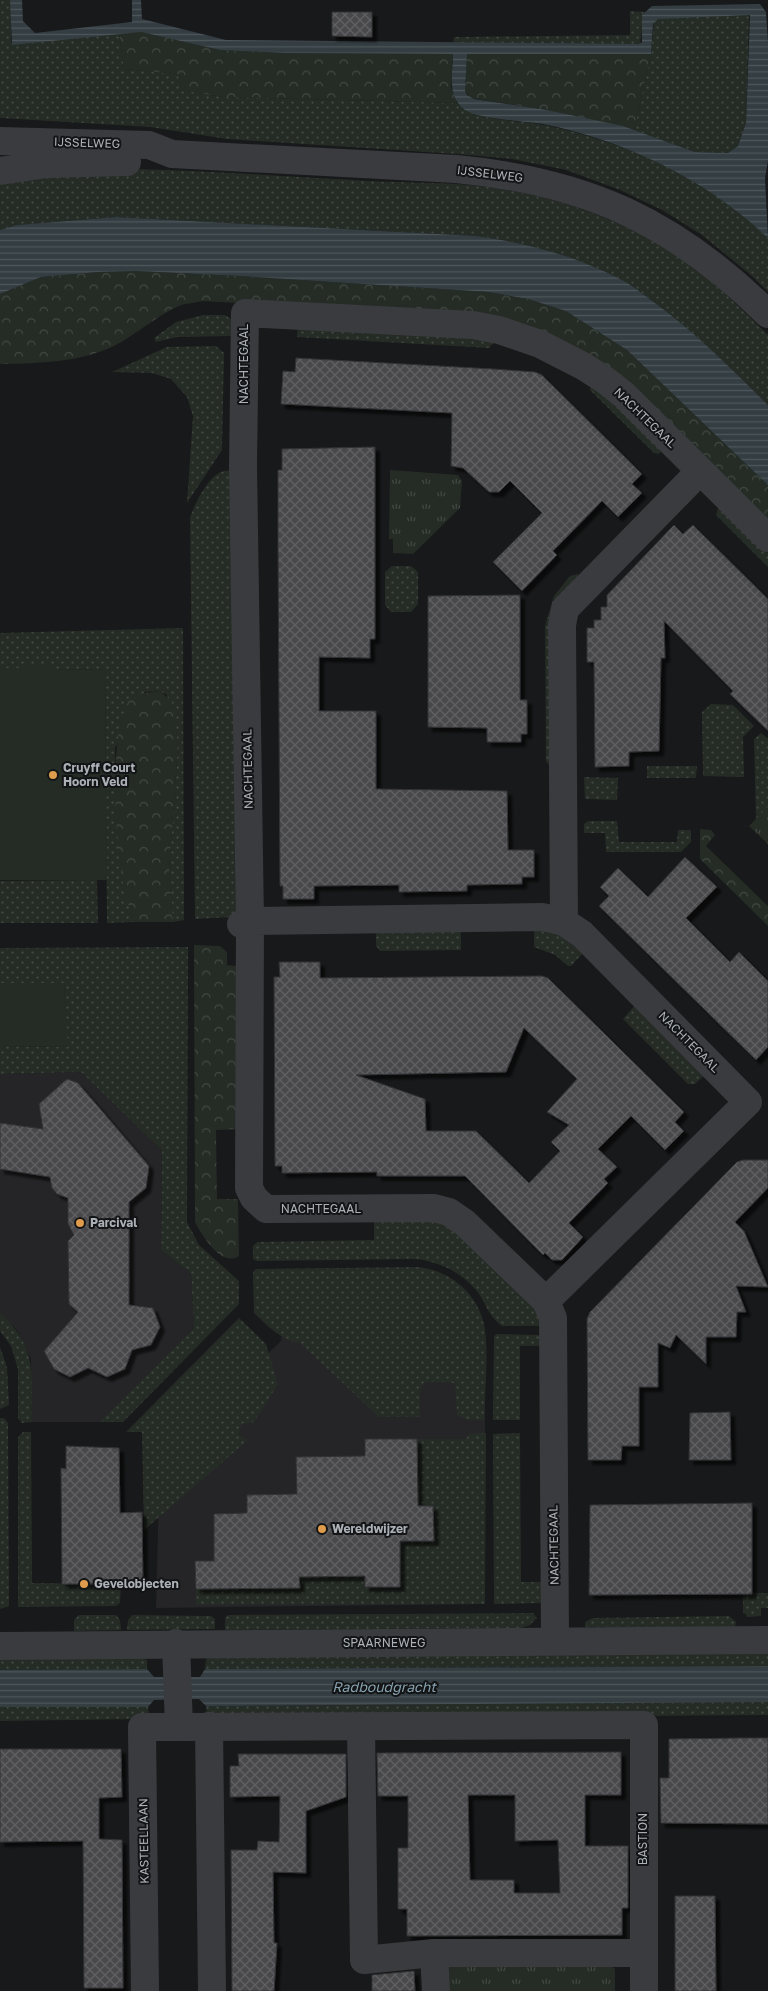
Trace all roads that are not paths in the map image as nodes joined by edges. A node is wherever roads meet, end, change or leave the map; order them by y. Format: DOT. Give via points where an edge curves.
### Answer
graph roads {
  1 [pos="0,141"];
  2 [pos="172,154"];
  3 [pos="0,171"];
  4 [pos="768,314"];
  5 [pos="700,471"];
  6 [pos="768,538"];
  7 [pos="246,922"];
  8 [pos="564,922"];
  9 [pos="758,1102"];
  10 [pos="546,1300"];
  11 [pos="555,1640"];
  12 [pos="768,1640"];
  13 [pos="176,1643"];
  14 [pos="0,1646"];
  15 [pos="178,1701"];
  16 [pos="209,1726"];
  17 [pos="361,1726"];
  18 [pos="434,1953"];
  19 [pos="644,1953"];
  20 [pos="145,1991"];
  21 [pos="212,1991"];
  22 [pos="436,1991"];
  23 [pos="644,1991"];
  1 -- 2 [label="street, IJSSELWEG" via="149,145"];
  2 -- 3 [label="street, IJSSELWEG" via="147,162 48,164"];
  2 -- 4 [label="street, IJSSELWEG" via="456,169 546,182 625,210 674,236 736,283"];
  5 -- 6 [label="street, NACHTEGAAL"];
  5 -- 7 [label="street, NACHTEGAAL" via="624,395 604,380 559,353 518,336 473,325 244,313"];
  5 -- 8 [label="street" via="565,609 562,625"];
  7 -- 8 [label="street, NACHTEGAAL" via="543,917"];
  7 -- 10 [label="street, NACHTEGAAL" via="250,1188 254,1198 266,1210 434,1208 449,1212 465,1223"];
  8 -- 9 [label="street, NACHTEGAAL" via="582,934"];
  9 -- 10 [label="street, NACHTEGAAL"];
  10 -- 11 [label="street, NACHTEGAAL" via="554,1330"];
  11 -- 12 [label="street, SPAARNEWEG"];
  11 -- 13 [label="street, SPAARNEWEG"];
  13 -- 14 [label="street, SPAARNEWEG"];
  13 -- 15 [label="street"];
  15 -- 16 [label="street"];
  15 -- 20 [label="street, KASTEELLAAN" via="142,1727"];
  16 -- 17 [label="street"];
  16 -- 21 [label="street"];
  17 -- 18 [label="street" via="364,1960"];
  17 -- 19 [label="street, BASTION" via="644,1726"];
  18 -- 19 [label="street"];
  18 -- 22 [label="street"];
  19 -- 23 [label="street, BASTION"];
}
